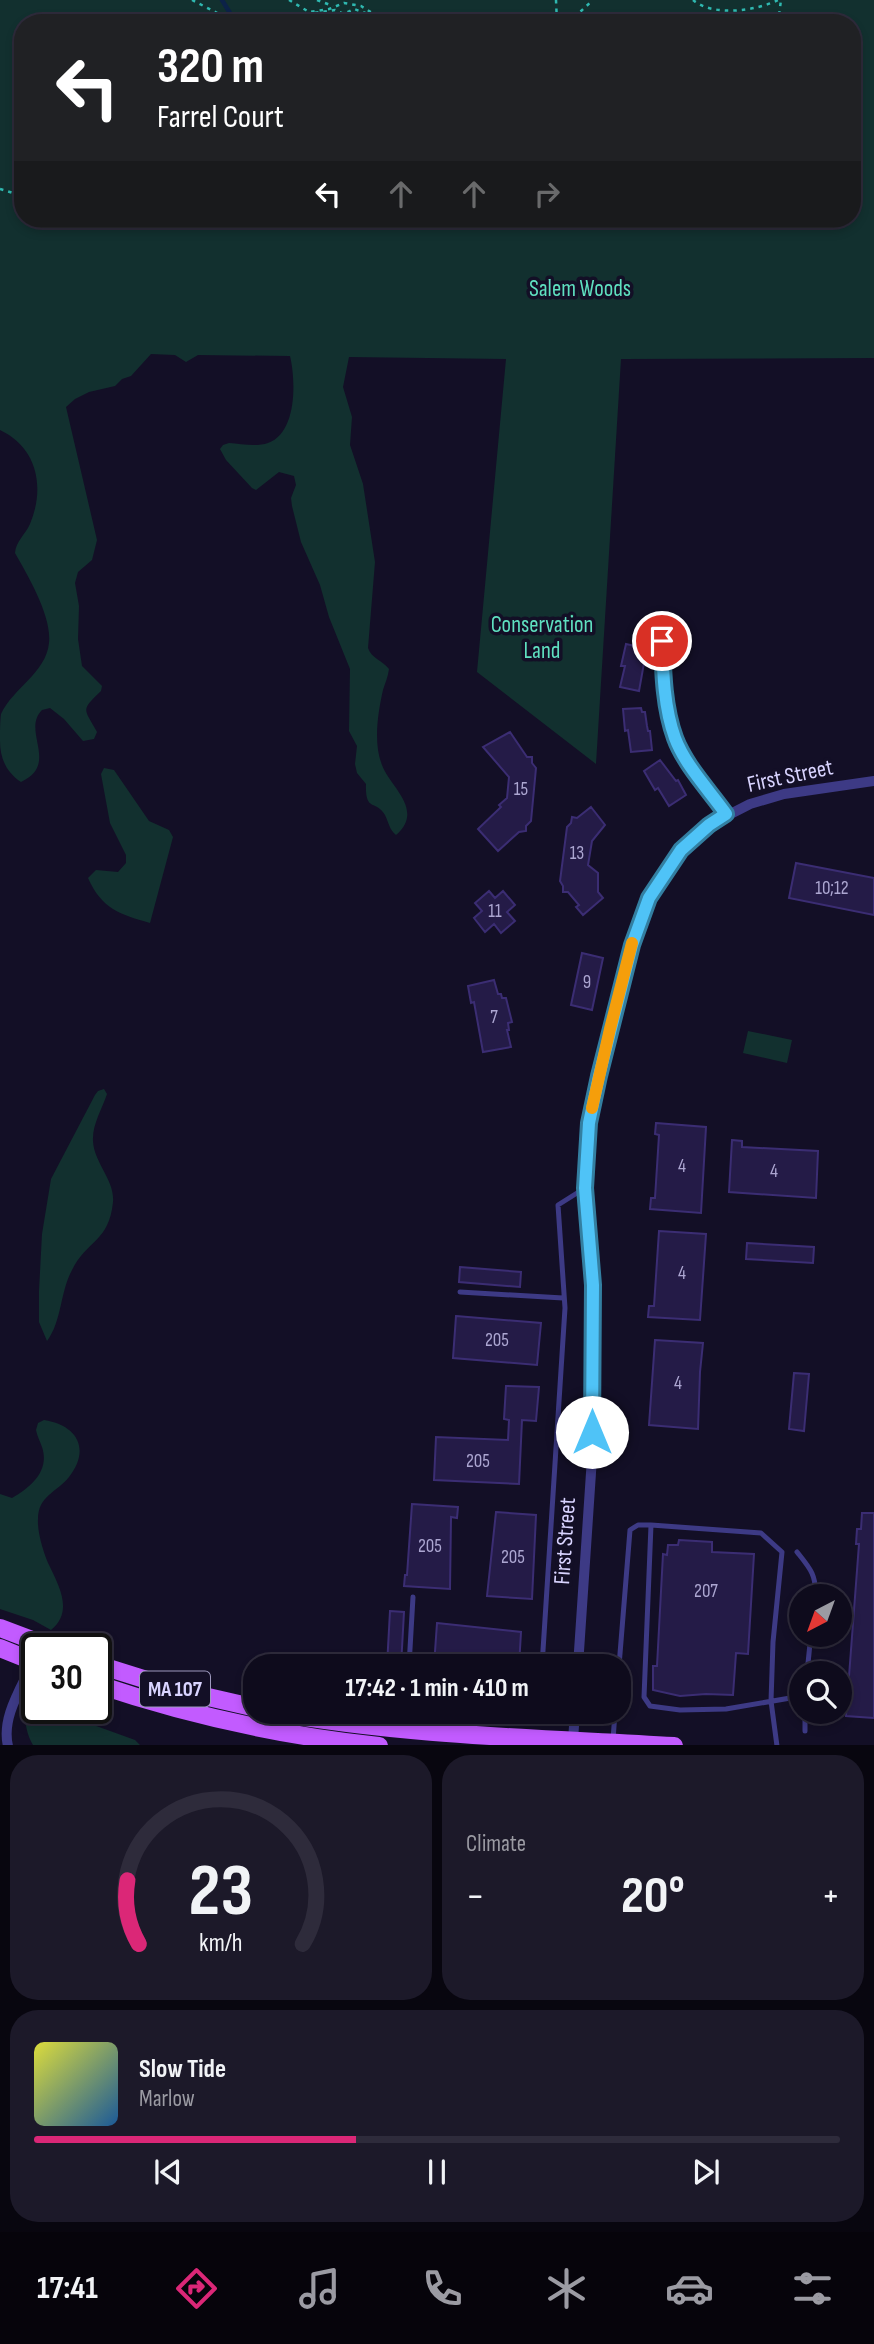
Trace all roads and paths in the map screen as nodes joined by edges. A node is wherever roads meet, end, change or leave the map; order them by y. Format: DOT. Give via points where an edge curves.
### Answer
graph roads {
  1 [pos="192,0"];
  2 [pos="289,0"];
  3 [pos="317,0"];
  4 [pos="593,0"];
  5 [pos="692,0"];
  6 [pos="780,0"];
  7 [pos="336,6"];
  8 [pos="220,14"];
  9 [pos="307,14"];
  10 [pos="342,14"];
  11 [pos="346,14"];
  12 [pos="368,14"];
  13 [pos="373,14"];
  14 [pos="578,14"];
  15 [pos="662,641"];
  16 [pos="874,781"];
  17 [pos="726,814"];
  18 [pos="585,1188"];
  19 [pos="460,1292"];
  20 [pos="563,1298"];
  21 [pos="651,1525"];
  22 [pos="797,1552"];
  23 [pos="816,1584"];
  24 [pos="413,1597"];
  25 [pos="0,1628"];
  26 [pos="21,1636"];
  27 [pos="0,1648"];
  28 [pos="410,1654"];
  29 [pos="543,1654"];
  30 [pos="579,1654"];
  31 [pos="620,1654"];
  32 [pos="21,1656"];
  33 [pos="112,1669"];
  34 [pos="112,1689"];
  35 [pos="21,1691"];
  36 [pos="789,1698"];
  37 [pos="771,1701"];
  38 [pos="243,1705"];
  39 [pos="434,1724"];
  40 [pos="574,1724"];
  41 [pos="614,1724"];
  42 [pos="804,1724"];
  43 [pos="804,1731"];
  44 [pos="573,1740"];
  45 [pos="612,1742"];
  46 [pos="8,1745"];
  47 [pos="379,1745"];
  48 [pos="674,1745"];
  49 [pos="777,1745"];
  1 -- 8 [label="path"];
  2 -- 7 [label="path" via="309,12"];
  3 -- 7 [label="path"];
  4 -- 14 [label="path"];
  5 -- 6 [label="path" via="712,9 747,9"];
  7 -- 13 [label="path" via="361,6"];
  9 -- 10 [label="path" via="335,10"];
  11 -- 12 [label="path" via="354,9"];
  15 -- 17 [label="street" via="675,739"];
  16 -- 17 [label="street, First Street" via="784,794"];
  17 -- 18 [label="street, First Street" via="681,850 649,898 632,945 589,1123"];
  18 -- 20 [label="lane" via="558,1205"];
  18 -- 30 [label="street, First Street" via="593,1285 592,1458"];
  19 -- 20 [label="lane"];
  20 -- 29 [label="lane"];
  21 -- 31 [label="lane" via="630,1530"];
  21 -- 37 [label="lane" via="761,1533 782,1552"];
  21 -- 37 [label="lane" via="644,1697 650,1706 726,1709"];
  22 -- 23 [label="lane" via="814,1573"];
  24 -- 28 [label="lane"];
  25 -- 26 [label="main road"];
  27 -- 32 [label="main road"];
  33 -- 38 [label="main road, MA 107"];
  34 -- 47 [label="main road, MA 107" via="192,1713 321,1740"];
  35 -- 46 [label="street" via="9,1715"];
  36 -- 37 [label="lane"];
  37 -- 49 [label="lane"];
  39 -- 44 [label="main road"];
  40 -- 44 [label="street"];
  41 -- 45 [label="lane"];
  42 -- 43 [label="lane"];
  44 -- 45 [label="main road"];
  45 -- 48 [label="main road"];
}
